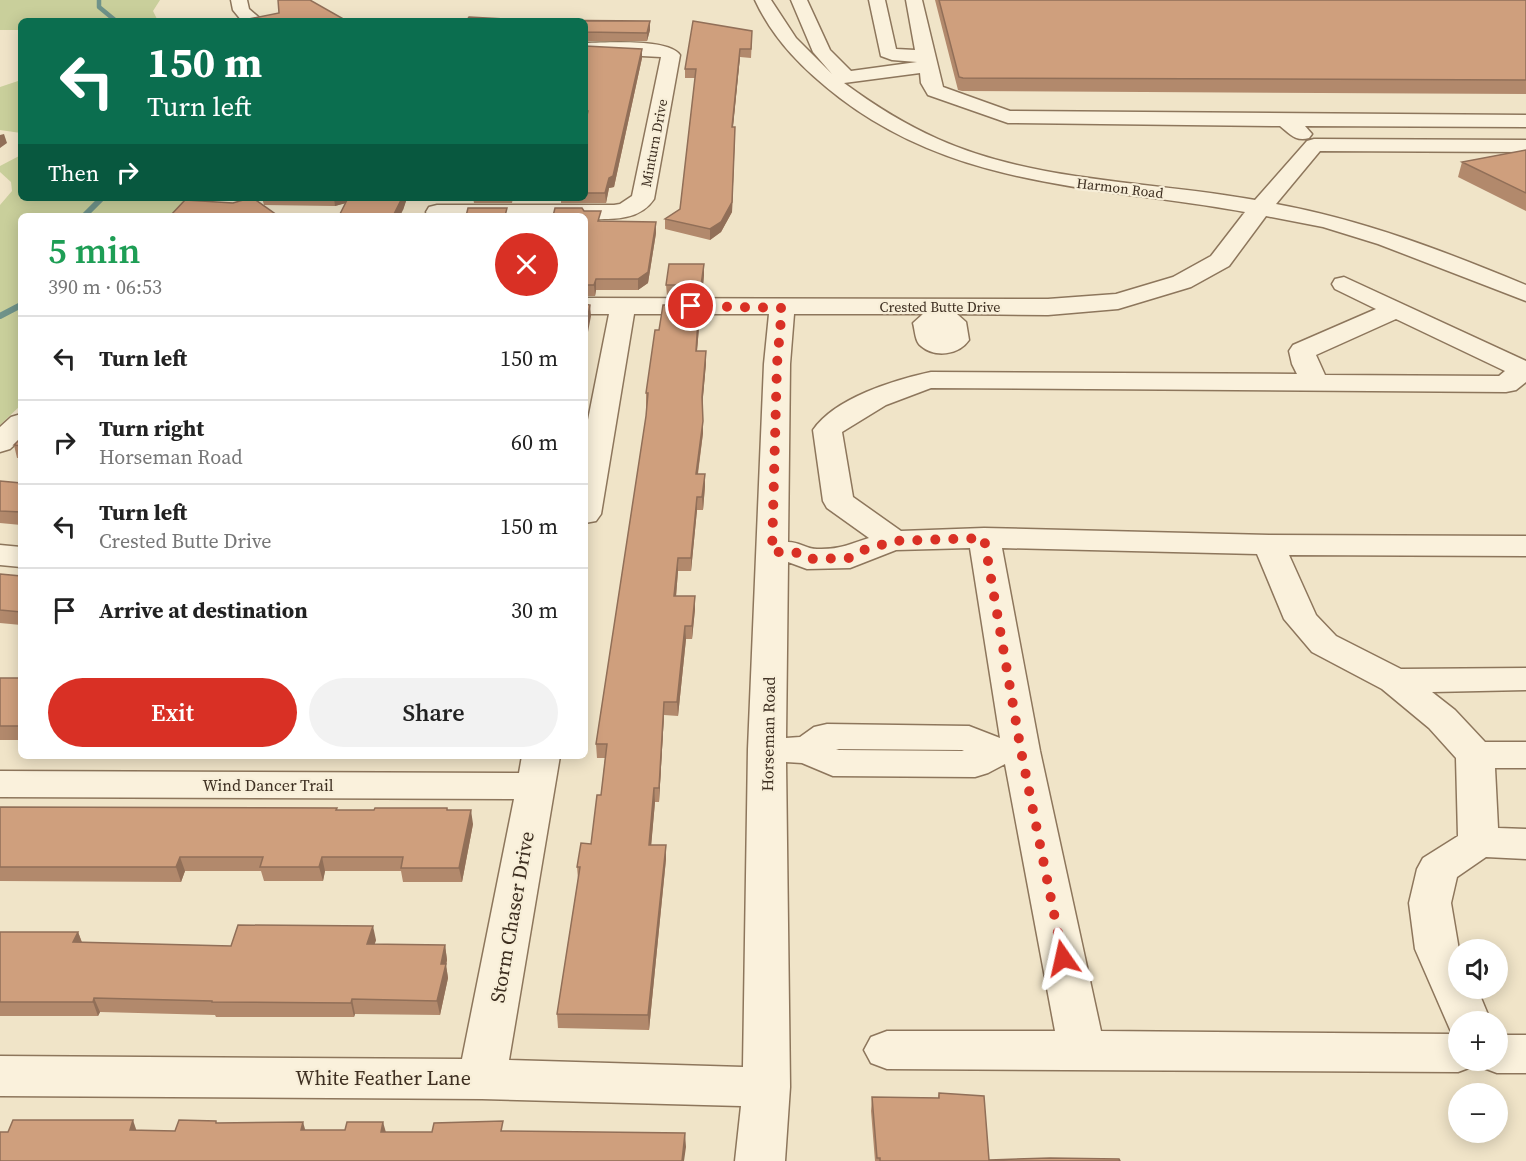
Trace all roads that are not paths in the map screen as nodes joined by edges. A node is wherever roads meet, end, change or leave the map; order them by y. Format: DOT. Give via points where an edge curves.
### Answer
graph roads {
  1 [pos="239,0"];
  2 [pos="763,0"];
  3 [pos="799,0"];
  4 [pos="877,0"];
  5 [pos="914,0"];
  6 [pos="250,18"];
  7 [pos="588,48"];
  8 [pos="927,61"];
  9 [pos="837,78"];
  10 [pos="1285,120"];
  11 [pos="1526,121"];
  12 [pos="1314,145"];
  13 [pos="1526,146"];
  14 [pos="1265,202"];
  15 [pos="438,209"];
  16 [pos="1526,278"];
  17 [pos="1344,284"];
  18 [pos="1526,294"];
  19 [pos="588,306"];
  20 [pos="623,306"];
  21 [pos="782,308"];
  22 [pos="1395,310"];
  23 [pos="938,312"];
  24 [pos="950,381"];
  25 [pos="1316,383"];
  26 [pos="594,423"];
  27 [pos="18,426"];
  28 [pos="0,442"];
  29 [pos="588,484"];
  30 [pos="984,538"];
  31 [pos="879,545"];
  32 [pos="1269,545"];
  33 [pos="1526,546"];
  34 [pos="783,552"];
  35 [pos="0,555"];
  36 [pos="18,557"];
  37 [pos="1526,679"];
  38 [pos="1395,681"];
  39 [pos="768,749"];
  40 [pos="1008,751"];
  41 [pos="1475,755"];
  42 [pos="1526,755"];
  43 [pos="538,771"];
  44 [pos="0,784"];
  45 [pos="1478,842"];
  46 [pos="1526,844"];
  47 [pos="1464,1011"];
  48 [pos="887,1050"];
  49 [pos="1082,1050"];
  50 [pos="1448,1053"];
  51 [pos="1508,1054"];
  52 [pos="1526,1054"];
  53 [pos="0,1076"];
  54 [pos="482,1079"];
  55 [pos="766,1087"];
  56 [pos="760,1161"];
  1 -- 6 [label="street" via="244,15"];
  2 -- 9 [label="street, Harmon Road" via="794,50"];
  3 -- 9 [label="street, Harmon Road"];
  4 -- 8 [label="street" via="887,52"];
  5 -- 8 [label="street"];
  7 -- 15 [label="street, Minturn Drive" via="662,50 671,58 643,199 636,206 614,212"];
  8 -- 9 [label="street"];
  8 -- 10 [label="street" via="936,92 1008,117"];
  9 -- 14 [label="street, Harmon Road" via="917,124 1014,159"];
  10 -- 11 [label="street"];
  10 -- 12 [label="street"];
  12 -- 13 [label="street"];
  12 -- 14 [label="street, Crested Butte Drive"];
  14 -- 16 [label="street, Harmon Road" via="1323,208 1387,225"];
  14 -- 18 [label="street, Harmon Road" via="1421,250"];
  14 -- 23 [label="street, Crested Butte Drive" via="1220,261 1171,285 1118,301"];
  17 -- 22 [label="street"];
  19 -- 20 [label="street, Crested Butte Drive"];
  20 -- 21 [label="street, Crested Butte Drive"];
  20 -- 26 [label="street"];
  21 -- 23 [label="street, Crested Butte Drive"];
  21 -- 34 [label="street, Horseman Road" via="777,364"];
  22 -- 25 [label="street" via="1302,351"];
  22 -- 25 [label="street" via="1524,370 1506,384"];
  23 -- 24 [label="street" via="926,322 930,341 944,346"];
  24 -- 25 [label="street"];
  24 -- 31 [label="street" via="908,384 841,418 827,430 838,501"];
  26 -- 29 [label="street"];
  27 -- 28 [label="street"];
  30 -- 31 [label="street"];
  30 -- 32 [label="street"];
  30 -- 40 [label="street"];
  31 -- 34 [label="street" via="850,558 807,559"];
  32 -- 33 [label="street"];
  32 -- 38 [label="street" via="1301,619 1324,644"];
  34 -- 39 [label="street, Horseman Road"];
  35 -- 36 [label="street"];
  37 -- 38 [label="street"];
  38 -- 41 [label="street" via="1442,719"];
  39 -- 40 [label="street" via="808,750 833,763 975,764"];
  39 -- 55 [label="street, Horseman Road"];
  40 -- 49 [label="street"];
  41 -- 42 [label="street"];
  41 -- 45 [label="street"];
  43 -- 44 [label="street, Wind Dancer Trail"];
  43 -- 54 [label="street, Storm Chaser Drive"];
  45 -- 46 [label="street"];
  45 -- 47 [label="street" via="1438,869 1430,903 1437,949"];
  48 -- 49 [label="street"];
  49 -- 50 [label="street"];
  51 -- 52 [label="street"];
  53 -- 54 [label="street, White Feather Lane"];
  54 -- 55 [label="street, White Feather Lane"];
  55 -- 56 [label="street, Horseman Road"];
}
